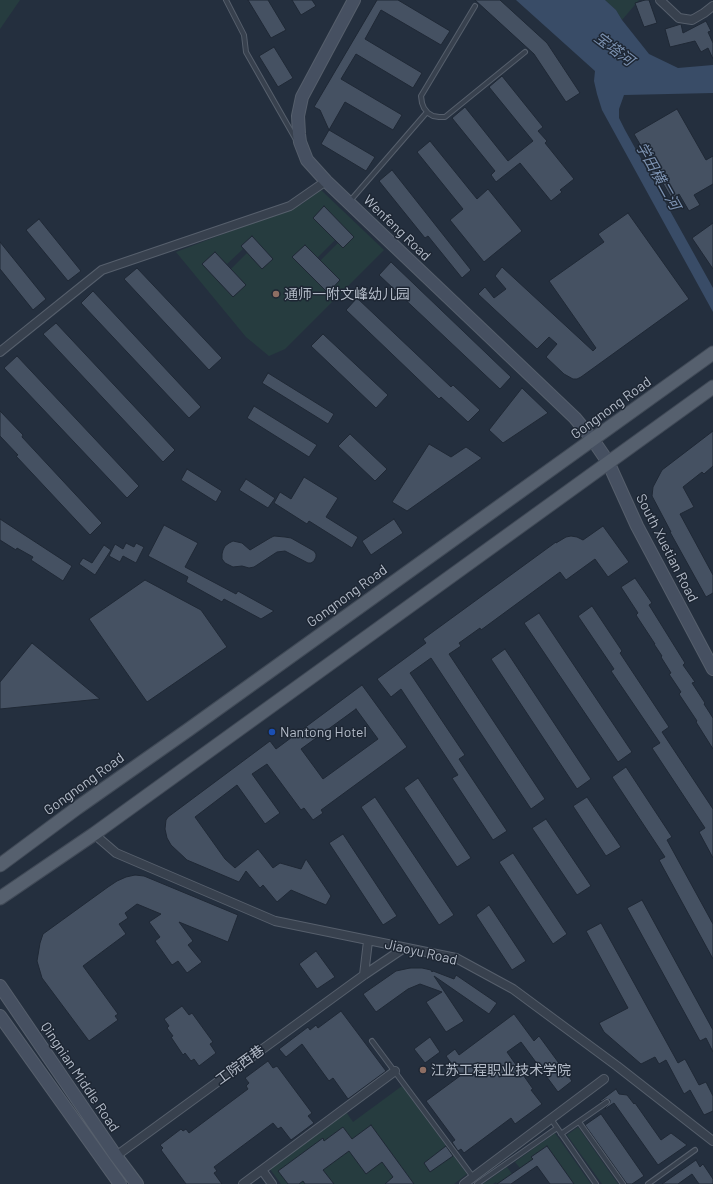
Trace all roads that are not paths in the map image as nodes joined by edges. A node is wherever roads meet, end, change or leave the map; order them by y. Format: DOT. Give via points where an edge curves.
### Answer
graph roads {
  1 [pos="226,0"];
  2 [pos="354,0"];
  3 [pos="660,0"];
  4 [pos="474,6"];
  5 [pos="713,6"];
  6 [pos="526,52"];
  7 [pos="427,112"];
  8 [pos="307,160"];
  9 [pos="326,181"];
  10 [pos="349,203"];
  11 [pos="0,352"];
  12 [pos="713,353"];
  13 [pos="713,387"];
  14 [pos="593,440"];
  15 [pos="608,462"];
  16 [pos="713,669"];
  17 [pos="94,834"];
  18 [pos="0,865"];
  19 [pos="0,898"];
  20 [pos="368,941"];
  21 [pos="404,948"];
  22 [pos="364,975"];
  23 [pos="0,986"];
  24 [pos="0,1016"];
  25 [pos="372,1041"];
  26 [pos="394,1071"];
  27 [pos="604,1079"];
  28 [pos="607,1102"];
  29 [pos="551,1119"];
  30 [pos="578,1122"];
  31 [pos="557,1128"];
  32 [pos="561,1134"];
  33 [pos="713,1141"];
  34 [pos="695,1150"];
  35 [pos="116,1156"];
  36 [pos="262,1170"];
  37 [pos="475,1180"];
  38 [pos="120,1184"];
  39 [pos="137,1184"];
  40 [pos="243,1184"];
  41 [pos="272,1184"];
  42 [pos="464,1184"];
  43 [pos="596,1184"];
  44 [pos="623,1184"];
  45 [pos="648,1184"];
  1 -- 8 [label="lane" via="244,35 246,52"];
  2 -- 8 [label="street, Wenfeng Road" via="302,97 298,122 300,142"];
  3 -- 5 [label="street" via="679,18 692,20"];
  4 -- 7 [label="lane" via="422,96 422,103"];
  6 -- 7 [label="lane" via="444,117 439,118"];
  7 -- 10 [label="lane"];
  8 -- 9 [label="street, Wenfeng Road"];
  9 -- 10 [label="street, Wenfeng Road"];
  9 -- 11 [label="street" via="290,206 102,270"];
  10 -- 14 [label="street, Wenfeng Road" via="575,418"];
  12 -- 14 [label="main road, Gongnong Road"];
  13 -- 15 [label="main road"];
  14 -- 15 [label="street, South Xuetian Road"];
  14 -- 18 [label="main road, Gongnong Road"];
  15 -- 16 [label="street, South Xuetian Road" via="638,526"];
  15 -- 17 [label="main road"];
  17 -- 19 [label="main road"];
  17 -- 20 [label="street, Jiaoyu Road" via="116,853 275,921"];
  20 -- 21 [label="street, Jiaoyu Road"];
  20 -- 22 [label="street"];
  21 -- 22 [label="street, 工院西巷"];
  21 -- 33 [label="street, Jiaoyu Road" via="456,958 513,990 617,1066"];
  22 -- 35 [label="street, 工院西巷"];
  23 -- 35 [label="street, Qingnian Middle Road"];
  24 -- 38 [label="street, Qingnian Middle Road"];
  25 -- 26 [label="lane"];
  26 -- 36 [label="street"];
  26 -- 37 [label="lane"];
  27 -- 29 [label="street"];
  28 -- 30 [label="lane"];
  29 -- 31 [label="lane"];
  29 -- 37 [label="street"];
  30 -- 32 [label="lane"];
  30 -- 44 [label="lane"];
  31 -- 32 [label="lane"];
  31 -- 37 [label="lane"];
  32 -- 43 [label="lane"];
  34 -- 45 [label="lane"];
  35 -- 39 [label="street, Qingnian Middle Road"];
  36 -- 40 [label="street"];
  36 -- 41 [label="street"];
  37 -- 42 [label="street"];
}
